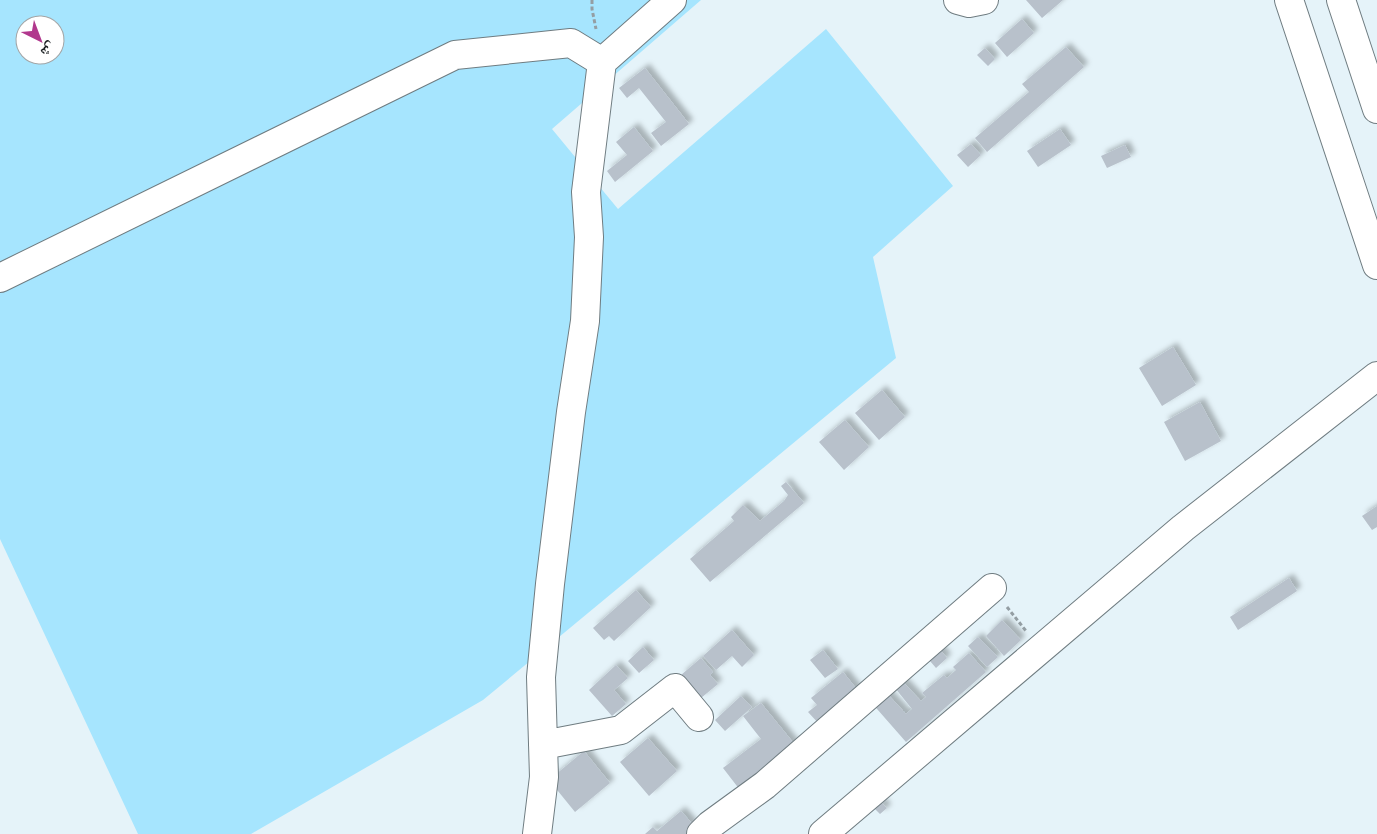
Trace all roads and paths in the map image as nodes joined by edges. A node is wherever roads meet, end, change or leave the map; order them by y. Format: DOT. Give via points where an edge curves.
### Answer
graph roads {
  1 [pos="672,0"];
  2 [pos="958,0"];
  3 [pos="984,0"];
  4 [pos="1289,0"];
  5 [pos="1341,0"];
  6 [pos="602,62"];
  7 [pos="1377,109"];
  8 [pos="1377,264"];
  9 [pos="0,278"];
  10 [pos="1377,376"];
  11 [pos="992,588"];
  12 [pos="1041,649"];
  13 [pos="699,717"];
  14 [pos="543,745"];
  15 [pos="537,834"];
  16 [pos="701,834"];
  17 [pos="823,834"];
  1 -- 6 [label="street"];
  2 -- 3 [label="street" via="969,3"];
  4 -- 8 [label="street"];
  5 -- 7 [label="street"];
  6 -- 9 [label="street" via="571,44 455,55"];
  6 -- 14 [label="street" via="586,192 589,237 585,321 571,412 541,676"];
  10 -- 12 [label="street" via="1183,528"];
  11 -- 12 [label="path"];
  11 -- 16 [label="street" via="765,785"];
  12 -- 17 [label="street"];
  13 -- 14 [label="street" via="675,688 621,730"];
  14 -- 15 [label="street" via="544,777"];
}
